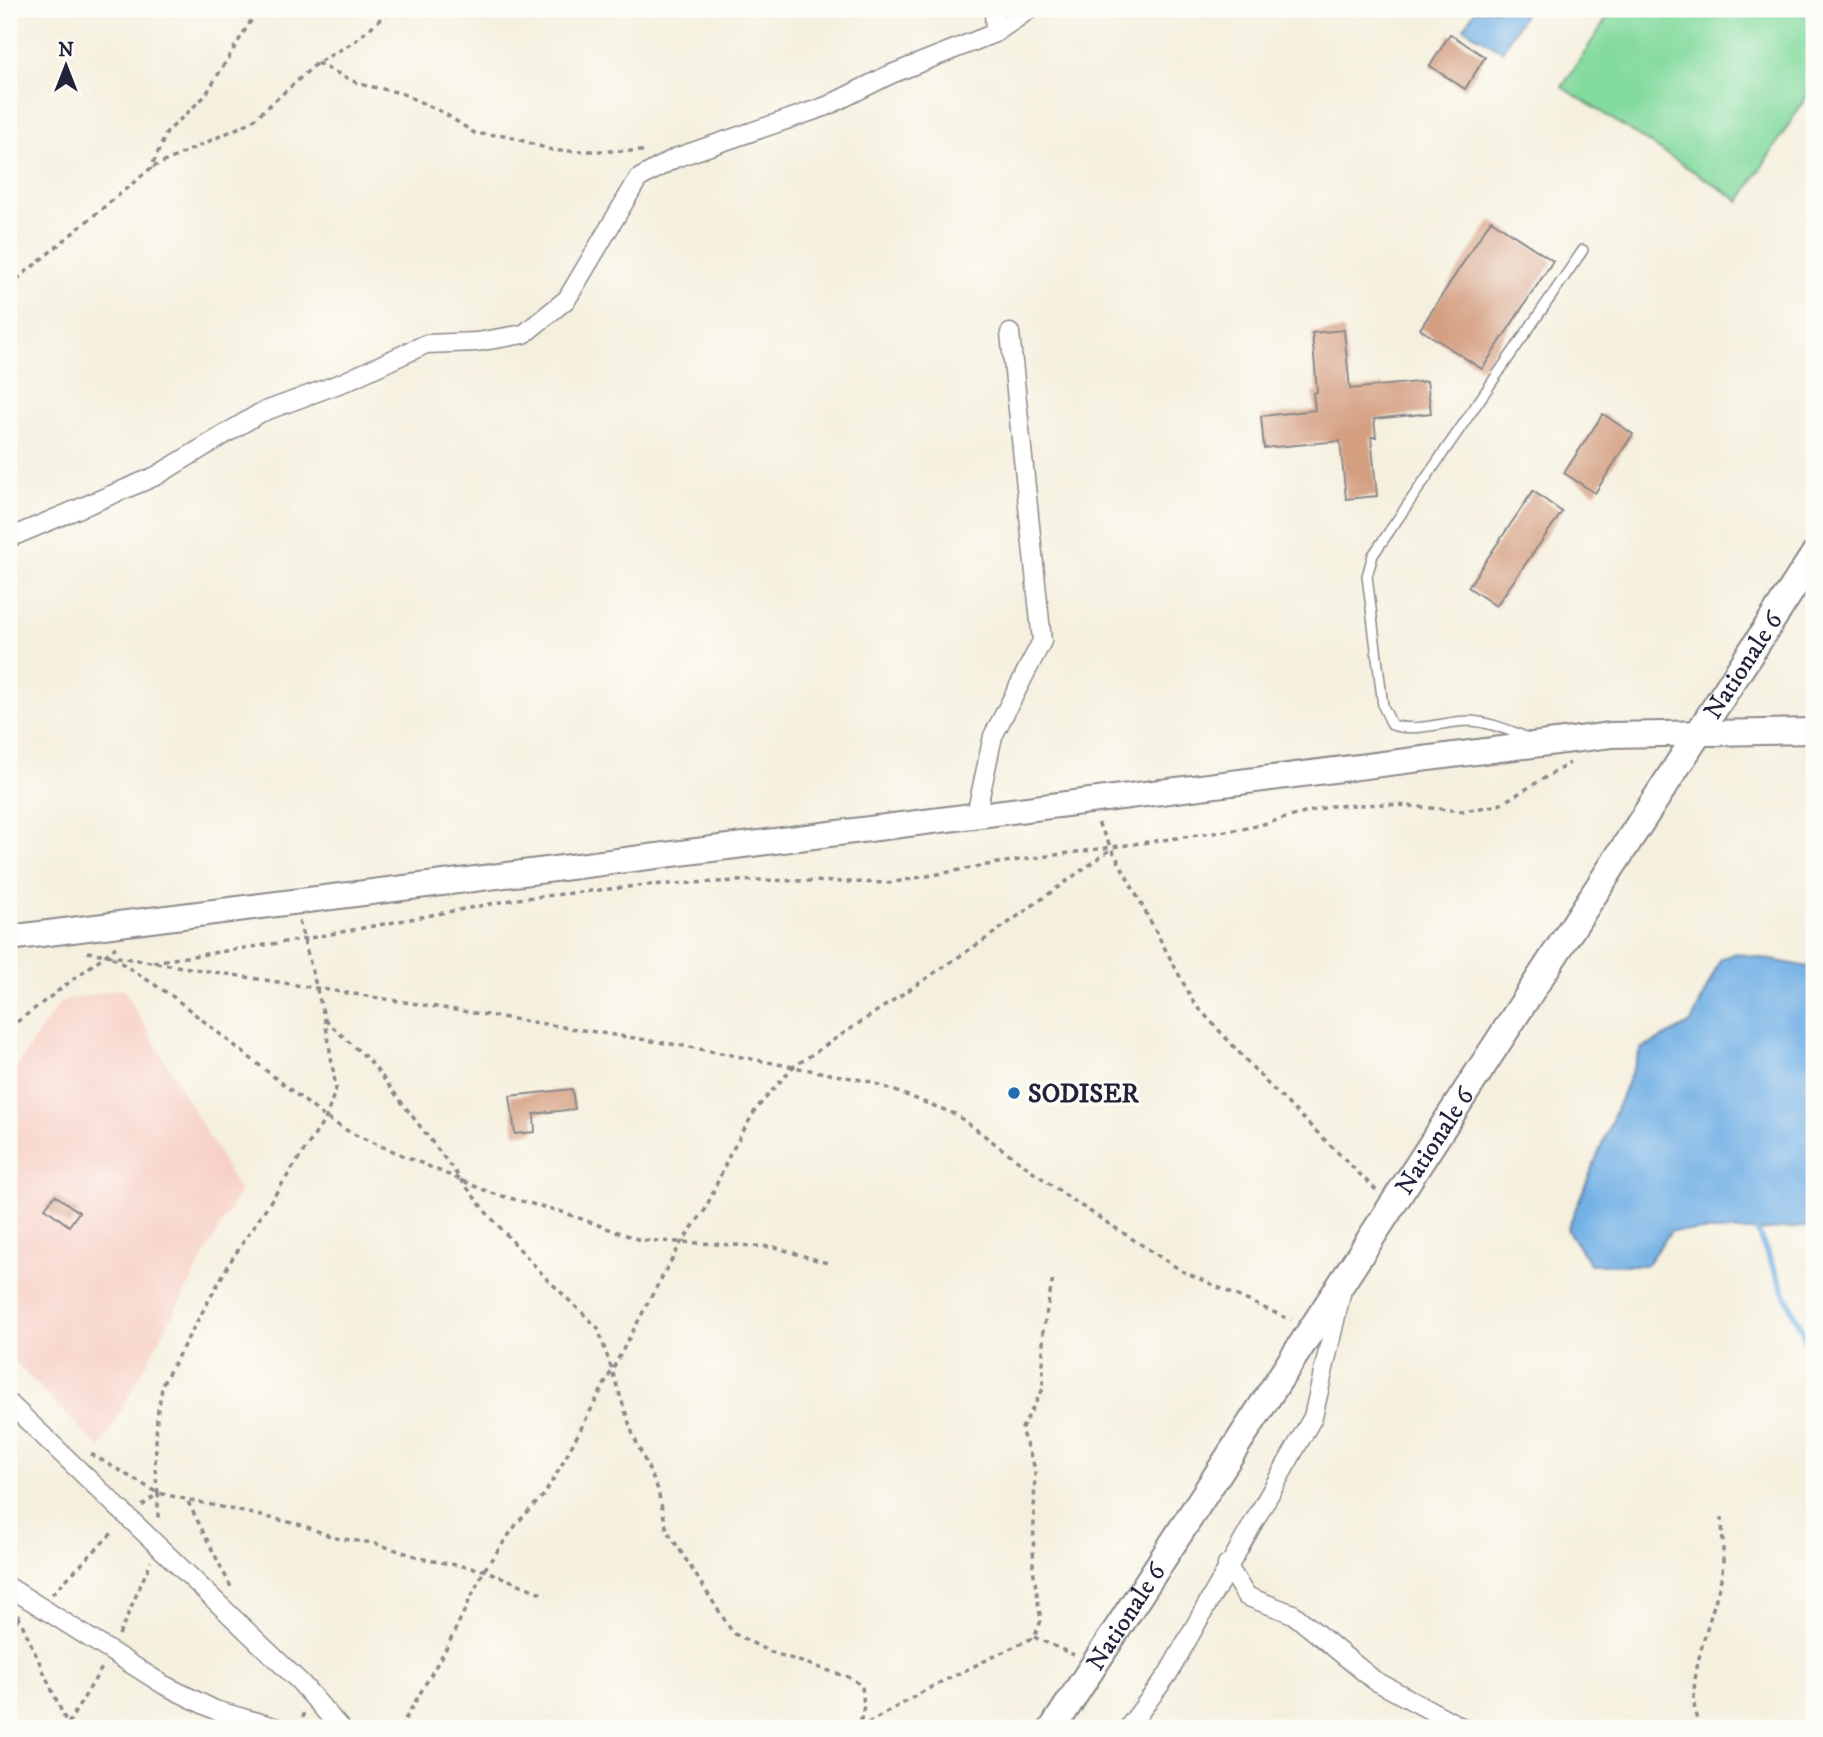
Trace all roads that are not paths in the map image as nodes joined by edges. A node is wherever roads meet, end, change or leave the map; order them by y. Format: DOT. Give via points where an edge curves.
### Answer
graph roads {
  1 [pos="994,9"];
  2 [pos="1030,9"];
  3 [pos="995,33"];
  4 [pos="1583,250"];
  5 [pos="1010,333"];
  6 [pos="9,538"];
  7 [pos="1814,555"];
  8 [pos="1702,731"];
  9 [pos="1814,731"];
  10 [pos="1544,744"];
  11 [pos="976,815"];
  12 [pos="9,938"];
  13 [pos="1343,1283"];
  14 [pos="9,1403"];
  15 [pos="1227,1565"];
  16 [pos="9,1587"];
  17 [pos="278,1728"];
  18 [pos="340,1728"];
  19 [pos="1053,1728"];
  20 [pos="1128,1728"];
  21 [pos="1463,1728"];
  1 -- 3 [label="street"];
  2 -- 3 [label="street"];
  3 -- 6 [label="street" via="889,75 827,106 675,158 638,179 567,299 524,334 426,344 344,382 260,413 156,476"];
  4 -- 10 [label="lane" via="1373,555 1367,576 1383,706 1392,726 1403,729 1470,721"];
  5 -- 11 [label="street" via="1042,641 993,736"];
  7 -- 8 [label="main road, Nationale 6"];
  8 -- 9 [label="main road"];
  8 -- 10 [label="main road"];
  8 -- 13 [label="main road, Nationale 6"];
  10 -- 11 [label="main road"];
  11 -- 12 [label="main road"];
  13 -- 15 [label="street" via="1313,1417"];
  13 -- 19 [label="main road, Nationale 6"];
  14 -- 18 [label="street" via="301,1683"];
  15 -- 20 [label="street" via="1168,1674"];
  15 -- 21 [label="street" via="1246,1596 1293,1614 1374,1680"];
  16 -- 17 [label="street" via="164,1685 215,1710"];
}
